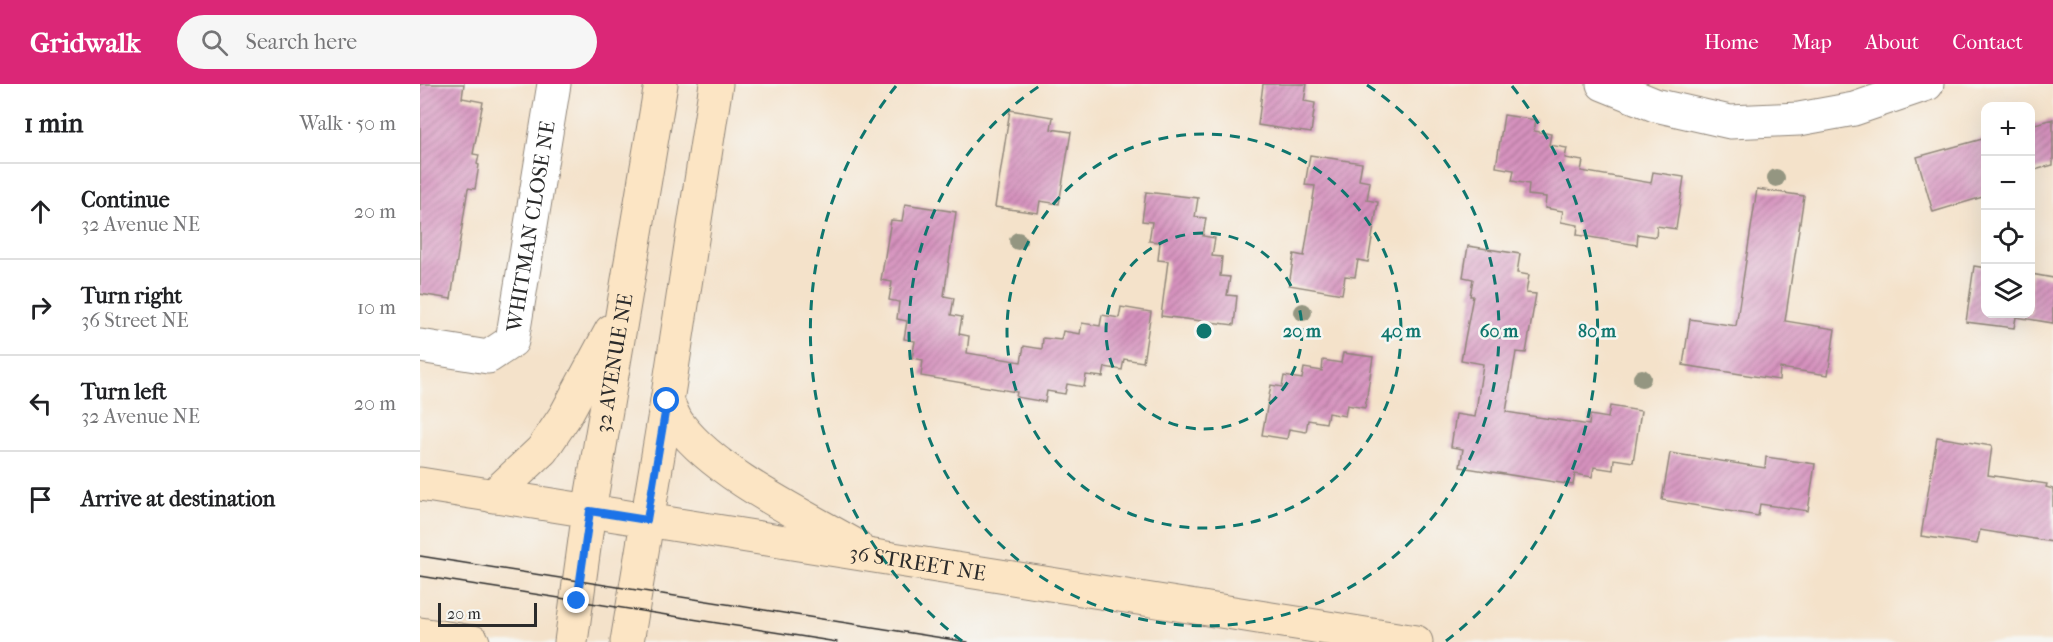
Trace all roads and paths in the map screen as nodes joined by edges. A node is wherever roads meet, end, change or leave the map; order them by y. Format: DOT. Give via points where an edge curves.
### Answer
graph roads {
  1 [pos="554,84"];
  2 [pos="662,84"];
  3 [pos="716,84"];
  4 [pos="1603,84"];
  5 [pos="1926,84"];
  6 [pos="624,306"];
  7 [pos="420,346"];
  8 [pos="667,401"];
  9 [pos="420,484"];
  10 [pos="493,496"];
  11 [pos="590,511"];
  12 [pos="647,520"];
  13 [pos="874,556"];
  14 [pos="424,637"];
  15 [pos="473,642"];
  16 [pos="571,642"];
  17 [pos="627,642"];
  18 [pos="1416,642"];
  1 -- 7 [label="street, WHITMAN CLOSE NE" via="512,341 488,357"];
  2 -- 6 [label="main road, 32 AVENUE NE"];
  3 -- 8 [label="main road"];
  4 -- 5 [label="street" via="1655,105 1730,122 1799,119 1854,109"];
  6 -- 10 [label="main road" via="565,416 542,450"];
  6 -- 11 [label="main road, 32 AVENUE NE"];
  8 -- 12 [label="main road"];
  8 -- 13 [label="main road" via="678,424 708,456"];
  9 -- 10 [label="main road, 36 STREET NE"];
  10 -- 11 [label="main road, 36 STREET NE"];
  11 -- 12 [label="main road, 36 STREET NE"];
  11 -- 16 [label="main road, 32 AVENUE NE"];
  12 -- 13 [label="main road, 36 STREET NE"];
  12 -- 17 [label="main road"];
  13 -- 18 [label="main road, 36 STREET NE"];
  14 -- 15 [label="main road"];
}
